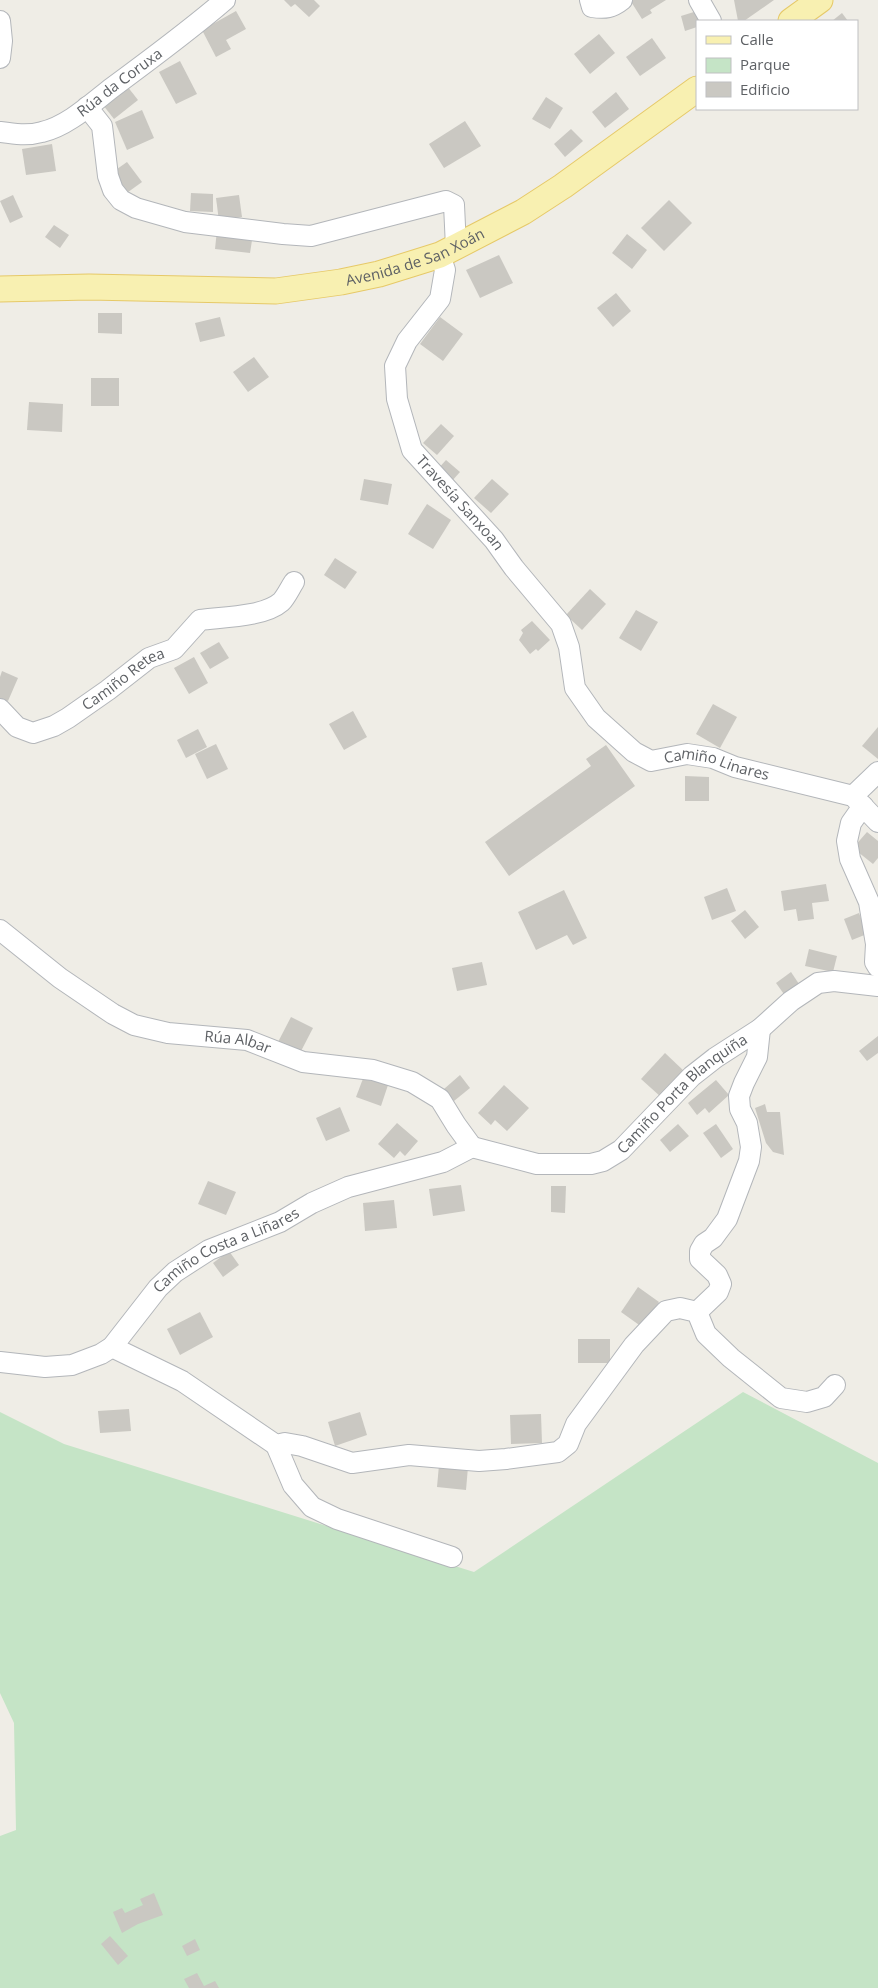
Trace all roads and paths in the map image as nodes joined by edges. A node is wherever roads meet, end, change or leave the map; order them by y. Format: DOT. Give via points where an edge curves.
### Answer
graph roads {
  1 [pos="225,0"];
  2 [pos="238,0"];
  3 [pos="590,0"];
  4 [pos="622,0"];
  5 [pos="699,0"];
  6 [pos="820,0"];
  7 [pos="209,14"];
  8 [pos="710,20"];
  9 [pos="792,20"];
  10 [pos="0,21"];
  11 [pos="0,58"];
  12 [pos="696,90"];
  13 [pos="87,107"];
  14 [pos="0,132"];
  15 [pos="448,251"];
  16 [pos="0,289"];
  17 [pos="294,582"];
  18 [pos="574,688"];
  19 [pos="0,709"];
  20 [pos="878,772"];
  21 [pos="858,801"];
  22 [pos="878,822"];
  23 [pos="0,930"];
  24 [pos="878,966"];
  25 [pos="878,986"];
  26 [pos="760,1029"];
  27 [pos="472,1147"];
  28 [pos="697,1312"];
  29 [pos="112,1347"];
  30 [pos="0,1362"];
  31 [pos="835,1385"];
  32 [pos="276,1445"];
  33 [pos="452,1557"];
  1 -- 7 [label="street, Rúa da Coruxa"];
  2 -- 7 [label="street"];
  3 -- 4 [label="street" via="592,7 603,9"];
  5 -- 8 [label="street"];
  6 -- 9 [label="main road"];
  7 -- 13 [label="street, Rúa da Coruxa"];
  10 -- 11 [label="street"];
  12 -- 15 [label="main road, Avenida de San Xoán" via="531,207"];
  13 -- 14 [label="street, Rúa da Coruxa" via="58,127 42,132 25,135"];
  13 -- 15 [label="street, Travesía Sanxoan" via="102,126 108,176 113,190 121,200 136,208 185,222 311,236 446,201 454,205"];
  15 -- 16 [label="main road, Avenida de San Xoán" via="342,282 276,291"];
  15 -- 18 [label="street, Travesía Sanxoan" via="440,299 407,341 395,366 397,399 403,424 412,450 494,540 561,624 569,647"];
  17 -- 19 [label="street, Camiño Retea" via="281,601 270,609 200,620 174,650 149,658 54,726 33,733 17,727"];
  18 -- 21 [label="street, Camiño Linares" via="596,718 634,752 651,762 687,754 713,758"];
  20 -- 21 [label="street"];
  21 -- 22 [label="street"];
  21 -- 24 [label="street" via="847,841 850,858 869,902"];
  23 -- 27 [label="street, Rúa Albar" via="60,978 134,1025 168,1033 247,1040 303,1062 373,1070 412,1082 440,1099"];
  25 -- 26 [label="street, Camiño Porta Blanquiña" via="834,981 818,983 791,1001"];
  26 -- 27 [label="street, Camiño Porta Blanquiña" via="692,1076 621,1150 603,1161 537,1164"];
  26 -- 28 [label="street" via="757,1057 740,1096 740,1109 747,1123 751,1147 749,1161 727,1219 700,1251 700,1259 721,1284 718,1292"];
  27 -- 29 [label="street, Camiño Costa a Liñares" via="443,1162 348,1187 280,1222 210,1250 175,1272 158,1288"];
  28 -- 31 [label="street" via="706,1334 730,1358 781,1398 807,1402 824,1398"];
  28 -- 32 [label="street" via="680,1308 666,1311 634,1345 576,1424 568,1444 558,1452 506,1460 409,1455 352,1463 302,1446"];
  29 -- 30 [label="street, Camiño Costa a Liñares" via="72,1365 45,1367"];
  29 -- 32 [label="street" via="182,1381"];
  32 -- 33 [label="street" via="293,1485 312,1507 337,1519"];
}
